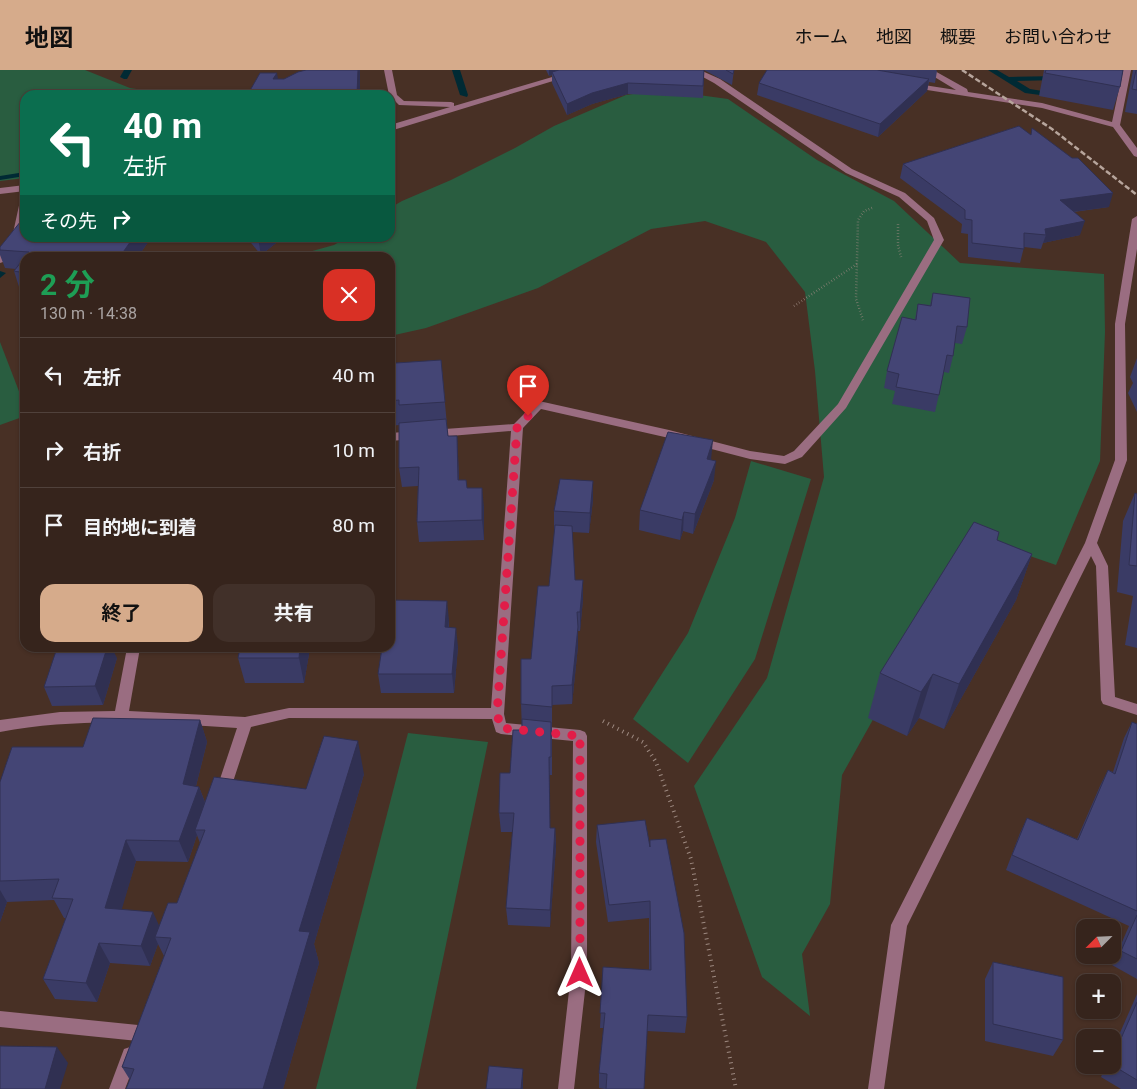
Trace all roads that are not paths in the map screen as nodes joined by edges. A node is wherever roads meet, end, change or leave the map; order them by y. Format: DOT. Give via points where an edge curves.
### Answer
graph roads {
  1 [pos="388,70"];
  2 [pos="585,70"];
  3 [pos="694,70"];
  4 [pos="927,70"];
  5 [pos="1127,70"];
  6 [pos="900,83"];
  7 [pos="392,90"];
  8 [pos="973,96"];
  9 [pos="395,98"];
  10 [pos="467,104"];
  11 [pos="1116,125"];
  12 [pos="395,126"];
  13 [pos="1137,154"];
  14 [pos="20,189"];
  15 [pos="0,191"];
  16 [pos="1137,221"];
  17 [pos="20,224"];
  18 [pos="0,260"];
  19 [pos="517,428"];
  20 [pos="395,437"];
  21 [pos="1091,543"];
  22 [pos="132,652"];
  23 [pos="1137,710"];
  24 [pos="497,714"];
  25 [pos="121,716"];
  26 [pos="245,722"];
  27 [pos="0,726"];
  28 [pos="217,808"];
  29 [pos="0,1019"];
  30 [pos="117,1089"];
  31 [pos="566,1089"];
  32 [pos="876,1089"];
  1 -- 7 [label="street"];
  2 -- 10 [label="street"];
  3 -- 19 [label="street" via="717,81 849,171 902,195 931,220 939,240 842,406 798,454 785,460 750,455 539,405"];
  4 -- 8 [label="street"];
  5 -- 11 [label="street"];
  6 -- 8 [label="street"];
  8 -- 11 [label="street" via="1042,106"];
  9 -- 10 [label="street" via="402,103 418,105"];
  10 -- 12 [label="street"];
  11 -- 13 [label="street"];
  14 -- 15 [label="street"];
  16 -- 21 [label="street" via="1120,324 1121,460"];
  17 -- 18 [label="street" via="18,233"];
  19 -- 20 [label="street"];
  19 -- 24 [label="street"];
  21 -- 23 [label="street" via="1102,566 1108,700"];
  21 -- 32 [label="street" via="899,925"];
  22 -- 25 [label="street"];
  24 -- 26 [label="street" via="289,713"];
  24 -- 31 [label="street" via="501,728 580,736 580,973"];
  25 -- 26 [label="street"];
  25 -- 27 [label="street" via="29,720"];
  26 -- 28 [label="street"];
  29 -- 30 [label="street" via="140,1028"];
}
